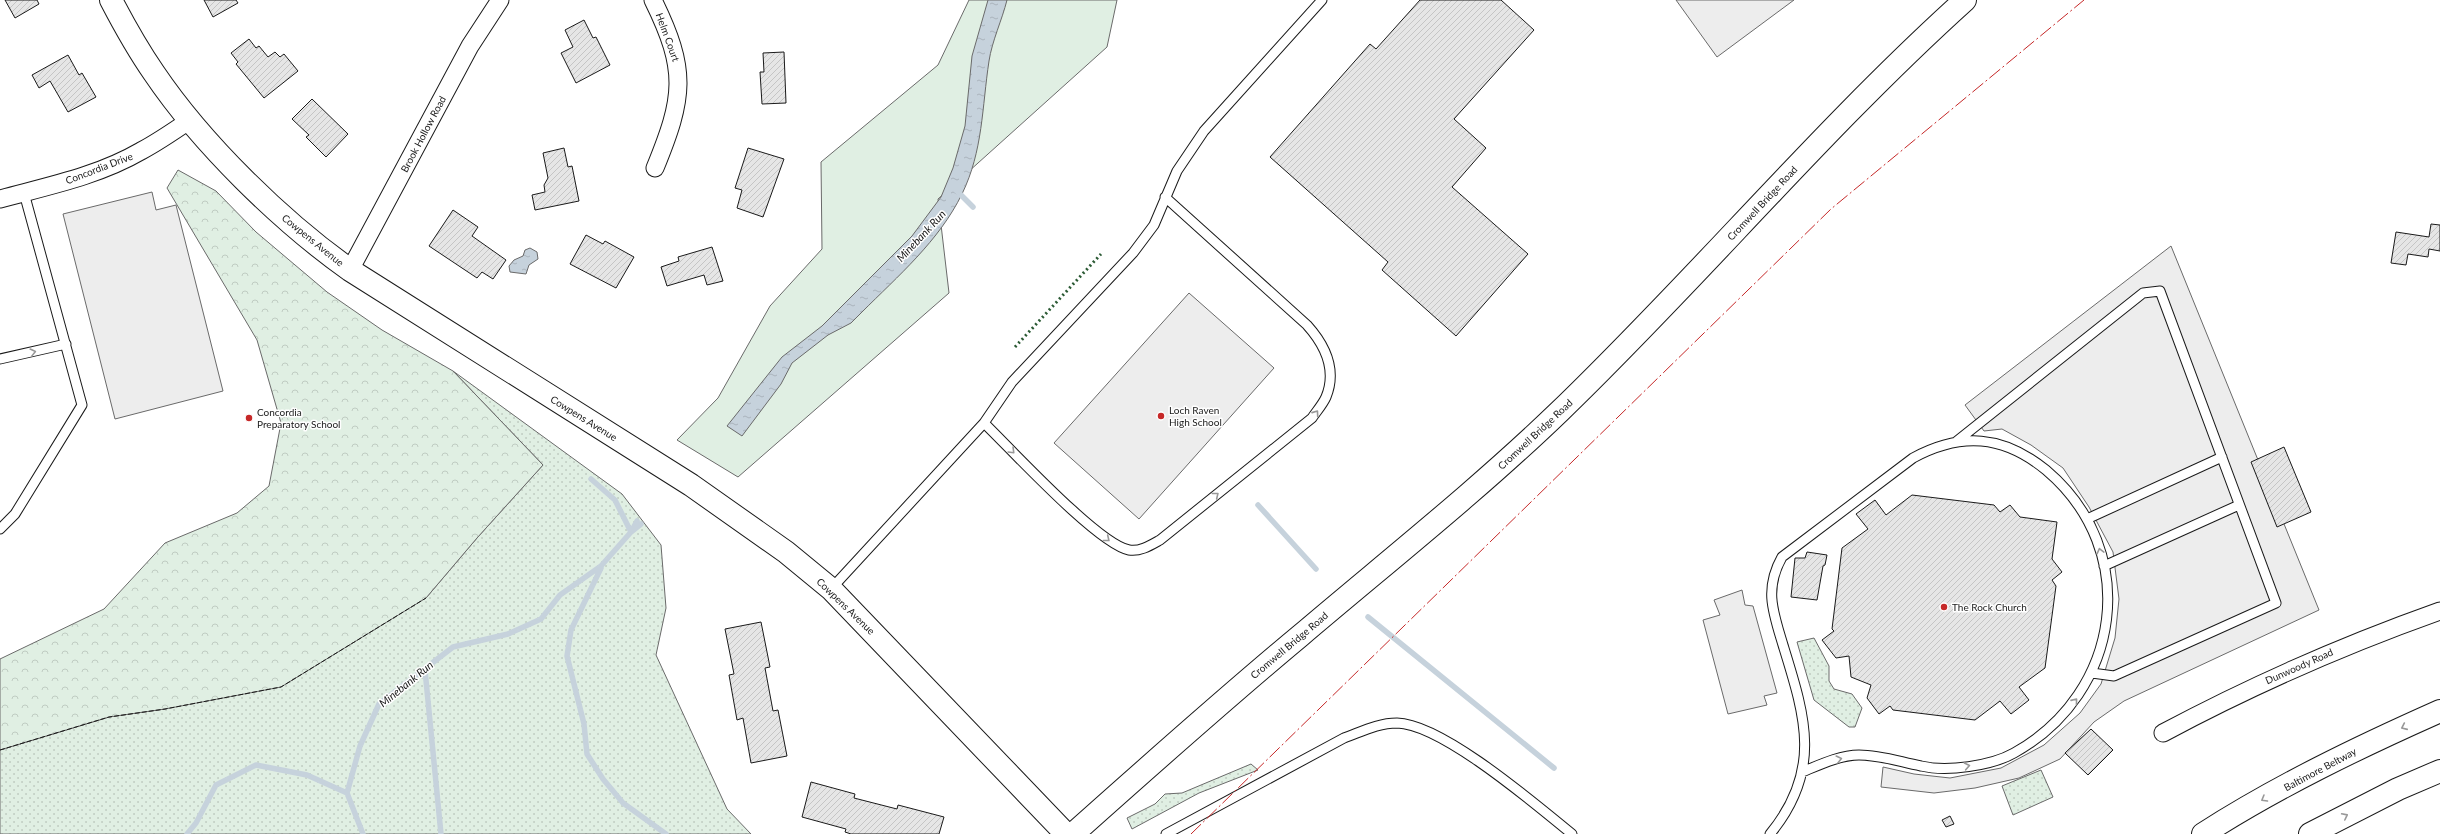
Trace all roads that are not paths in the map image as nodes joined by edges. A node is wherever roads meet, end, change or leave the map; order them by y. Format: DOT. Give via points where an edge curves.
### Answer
graph roads {
  1 [pos="111,0"];
  2 [pos="500,0"];
  3 [pos="653,0"];
  4 [pos="1322,0"];
  5 [pos="1965,0"];
  6 [pos="190,120"];
  7 [pos="655,168"];
  8 [pos="24,193"];
  9 [pos="1166,197"];
  10 [pos="0,199"];
  11 [pos="350,270"];
  12 [pos="66,344"];
  13 [pos="0,359"];
  14 [pos="984,423"];
  15 [pos="1957,441"];
  16 [pos="2222,457"];
  17 [pos="2239,505"];
  18 [pos="2087,519"];
  19 [pos="0,529"];
  20 [pos="2104,566"];
  21 [pos="831,589"];
  22 [pos="2440,611"];
  23 [pos="2092,673"];
  24 [pos="2440,711"];
  25 [pos="2163,733"];
  26 [pos="2440,771"];
  27 [pos="1802,772"];
  28 [pos="1066,834"];
  29 [pos="1073,834"];
  30 [pos="1166,834"];
  31 [pos="1572,834"];
  32 [pos="1770,834"];
  33 [pos="2203,834"];
  34 [pos="2310,834"];
  1 -- 6 [label="main road, Cowpens Avenue" via="151,68"];
  2 -- 11 [label="street, Brook Hollow Road" via="470,46"];
  3 -- 7 [label="street, Helm Court" via="672,43 678,67 678,95 673,123"];
  4 -- 9 [label="lane" via="1204,131 1177,171"];
  5 -- 29 [label="main road, Cromwell Bridge Road" via="1860,99 1679,291 1558,412 1478,487 1232,693"];
  6 -- 8 [label="street, Concordia Drive" via="140,152 110,166"];
  6 -- 11 [label="main road, Cowpens Avenue" via="291,223"];
  8 -- 10 [label="street, Concordia Drive"];
  8 -- 12 [label="lane"];
  9 -- 14 [label="lane" via="1154,225 1133,253 1012,382"];
  14 -- 9 [label="lane, one-way" via="1092,527 1115,546 1130,550 1144,548 1160,540 1312,418 1326,398 1330,378 1328,356 1319,339 1307,325"];
  11 -- 21 [label="main road, Cowpens Avenue" via="734,514"];
  13 -- 12 [label="lane, one-way"];
  12 -- 19 [label="lane" via="82,405 15,514"];
  14 -- 21 [label="lane"];
  15 -- 16 [label="lane" via="2142,293 2160,291"];
  15 -- 18 [label="lane" via="1998,443 2030,457 2061,483"];
  15 -- 27 [label="lane" via="1931,448 1913,458 1782,557 1773,573 1770,590 1774,617 1800,701 1804,726 1806,748"];
  16 -- 17 [label="lane"];
  16 -- 18 [label="lane"];
  17 -- 20 [label="lane"];
  17 -- 23 [label="lane" via="2276,604 2114,676"];
  20 -- 18 [label="lane, one-way" via="2098,542"];
  20 -- 23 [label="lane" via="2108,607 2102,643"];
  21 -- 28 [label="main road, Cowpens Avenue"];
  22 -- 25 [label="street, Dunwoody Road" via="2335,650 2239,693"];
  27 -- 23 [label="lane, one-way" via="1857,755 1882,756 1923,767 1953,769 2012,754 2047,731 2077,699"];
  24 -- 33 [label="main road, Baltimore Beltway, one-way" via="2372,741 2308,774"];
  34 -- 26 [label="main road, one-way"];
  27 -- 32 [label="lane" via="1796,790"];
  30 -- 31 [label="lane" via="1344,738 1374,727 1396,723 1416,726 1437,734"];
}
